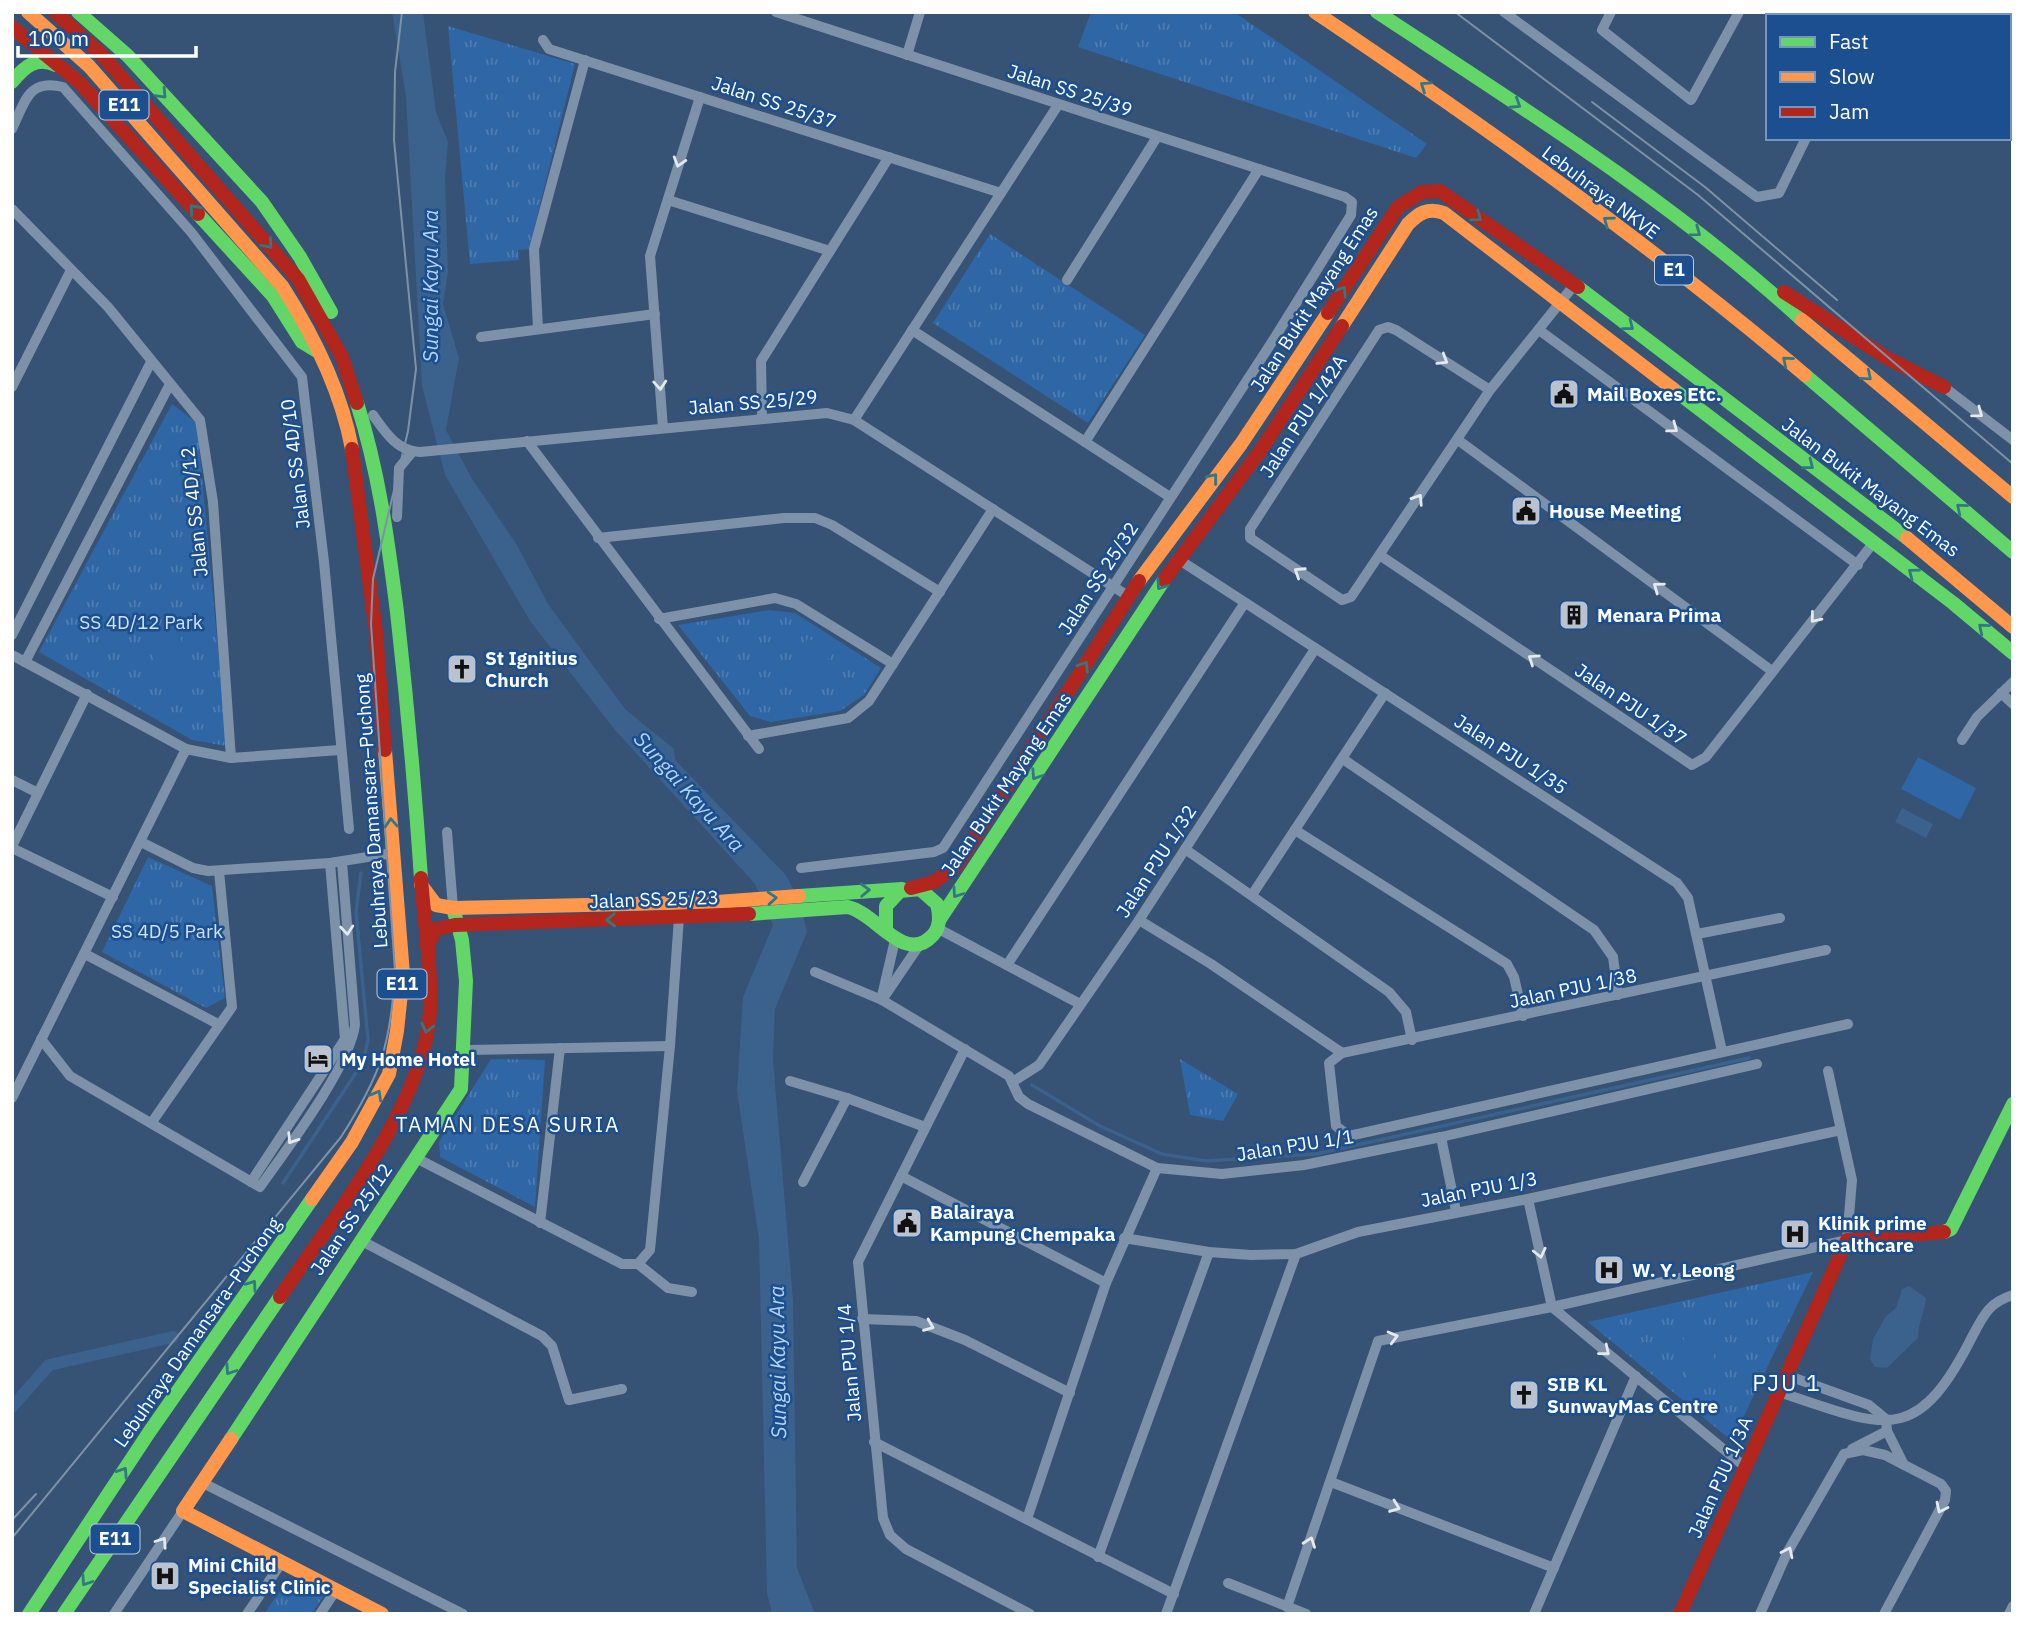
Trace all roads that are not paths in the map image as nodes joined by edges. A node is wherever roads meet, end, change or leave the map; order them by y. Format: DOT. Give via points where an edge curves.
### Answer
graph roads {
  1 [pos="28,12"];
  2 [pos="55,12"];
  3 [pos="78,12"];
  4 [pos="776,12"];
  5 [pos="920,12"];
  6 [pos="1315,12"];
  7 [pos="1377,12"];
  8 [pos="1504,12"];
  9 [pos="1611,12"];
  10 [pos="1739,12"];
  11 [pos="12,27"];
  12 [pos="543,40"];
  13 [pos="907,55"];
  14 [pos="585,60"];
  15 [pos="12,82"];
  16 [pos="80,83"];
  17 [pos="699,97"];
  18 [pos="1058,105"];
  19 [pos="12,130"];
  20 [pos="1157,137"];
  21 [pos="1805,140"];
  22 [pos="888,157"];
  23 [pos="1259,169"];
  24 [pos="1001,192"];
  25 [pos="667,200"];
  26 [pos="1352,202"];
  27 [pos="12,209"];
  28 [pos="830,251"];
  29 [pos="1743,266"];
  30 [pos="71,270"];
  31 [pos="1067,279"];
  32 [pos="1575,284"];
  33 [pos="1561,303"];
  34 [pos="654,314"];
  35 [pos="538,329"];
  36 [pos="912,330"];
  37 [pos="1539,330"];
  38 [pos="481,337"];
  39 [pos="320,353"];
  40 [pos="151,362"];
  41 [pos="170,384"];
  42 [pos="12,387"];
  43 [pos="1944,387"];
  44 [pos="1490,390"];
  45 [pos="373,415"];
  46 [pos="762,419"];
  47 [pos="854,420"];
  48 [pos="663,428"];
  49 [pos="1458,440"];
  50 [pos="2013,440"];
  51 [pos="527,441"];
  52 [pos="1085,442"];
  53 [pos="417,452"];
  54 [pos="1170,497"];
  55 [pos="2013,497"];
  56 [pos="1863,506"];
  57 [pos="993,509"];
  58 [pos="397,517"];
  59 [pos="598,538"];
  60 [pos="1874,542"];
  61 [pos="2013,552"];
  62 [pos="1381,556"];
  63 [pos="1178,559"];
  64 [pos="1858,565"];
  65 [pos="1114,586"];
  66 [pos="940,592"];
  67 [pos="1128,596"];
  68 [pos="1981,597"];
  69 [pos="1244,604"];
  70 [pos="659,619"];
  71 [pos="2013,626"];
  72 [pos="12,635"];
  73 [pos="2013,638"];
  74 [pos="1315,649"];
  75 [pos="2013,653"];
  76 [pos="12,655"];
  77 [pos="24,662"];
  78 [pos="893,664"];
  79 [pos="1772,671"];
  80 [pos="2013,682"];
  81 [pos="1385,693"];
  82 [pos="2001,693"];
  83 [pos="87,694"];
  84 [pos="2013,704"];
  85 [pos="748,736"];
  86 [pos="410,737"];
  87 [pos="1962,740"];
  88 [pos="186,749"];
  89 [pos="759,749"];
  90 [pos="340,750"];
  91 [pos="231,758"];
  92 [pos="1342,759"];
  93 [pos="12,780"];
  94 [pos="38,793"];
  95 [pos="349,829"];
  96 [pos="1295,830"];
  97 [pos="447,832"];
  98 [pos="141,842"];
  99 [pos="12,847"];
  100 [pos="1185,849"];
  101 [pos="393,853"];
  102 [pos="342,862"];
  103 [pos="330,863"];
  104 [pos="801,868"];
  105 [pos="219,871"];
  106 [pos="421,885"];
  107 [pos="907,888"];
  108 [pos="1252,895"];
  109 [pos="113,897"];
  110 [pos="827,900"];
  111 [pos="694,903"];
  112 [pos="453,908"];
  113 [pos="679,917"];
  114 [pos="1780,918"];
  115 [pos="1139,920"];
  116 [pos="938,924"];
  117 [pos="455,925"];
  118 [pos="1697,934"];
  119 [pos="890,935"];
  120 [pos="920,944"];
  121 [pos="427,947"];
  122 [pos="1826,950"];
  123 [pos="85,954"];
  124 [pos="1007,965"];
  125 [pos="815,972"];
  126 [pos="1708,978"];
  127 [pos="1618,995"];
  128 [pos="882,1000"];
  129 [pos="1080,1004"];
  130 [pos="1523,1016"];
  131 [pos="218,1024"];
  132 [pos="1848,1024"];
  133 [pos="41,1040"];
  134 [pos="1412,1040"];
  135 [pos="670,1046"];
  136 [pos="560,1048"];
  137 [pos="965,1049"];
  138 [pos="466,1050"];
  139 [pos="1722,1051"];
  140 [pos="1342,1053"];
  141 [pos="1329,1063"];
  142 [pos="1757,1064"];
  143 [pos="1828,1071"];
  144 [pos="790,1081"];
  145 [pos="1014,1081"];
  146 [pos="12,1098"];
  147 [pos="847,1098"];
  148 [pos="2013,1104"];
  149 [pos="152,1122"];
  150 [pos="925,1128"];
  151 [pos="1841,1130"];
  152 [pos="1441,1137"];
  153 [pos="416,1158"];
  154 [pos="1157,1168"];
  155 [pos="901,1176"];
  156 [pos="803,1182"];
  157 [pos="256,1185"];
  158 [pos="1528,1199"];
  159 [pos="1456,1211"];
  160 [pos="540,1223"];
  161 [pos="1124,1238"];
  162 [pos="360,1240"];
  163 [pos="1847,1240"];
  164 [pos="1209,1252"];
  165 [pos="1296,1254"];
  166 [pos="638,1264"];
  167 [pos="1106,1283"];
  168 [pos="692,1292"];
  169 [pos="2013,1295"];
  170 [pos="1552,1307"];
  171 [pos="862,1319"];
  172 [pos="1786,1375"];
  173 [pos="1636,1376"];
  174 [pos="622,1389"];
  175 [pos="1779,1392"];
  176 [pos="1070,1393"];
  177 [pos="1886,1419"];
  178 [pos="1887,1430"];
  179 [pos="874,1442"];
  180 [pos="1849,1452"];
  181 [pos="1905,1465"];
  182 [pos="1745,1467"];
  183 [pos="201,1482"];
  184 [pos="1331,1482"];
  185 [pos="183,1511"];
  186 [pos="1027,1519"];
  187 [pos="1098,1557"];
  188 [pos="282,1562"];
  189 [pos="1554,1568"];
  190 [pos="1228,1583"];
  191 [pos="336,1590"];
  192 [pos="1174,1594"];
  193 [pos="1287,1606"];
  194 [pos="2013,1606"];
  195 [pos="29,1614"];
  196 [pos="64,1614"];
  197 [pos="114,1614"];
  198 [pos="247,1614"];
  199 [pos="320,1614"];
  200 [pos="382,1614"];
  201 [pos="463,1614"];
  202 [pos="1030,1614"];
  203 [pos="1166,1614"];
  204 [pos="1306,1614"];
  205 [pos="1534,1614"];
  206 [pos="1680,1614"];
  207 [pos="1760,1614"];
  208 [pos="1884,1614"];
  209 [pos="2009,1614"];
  1 -- 39 [label="main road, Lebuhraya Damansara–Puchong / E11" via="89,66 213,205 282,286"];
  2 -- 86 [label="main road, E11, one-way" via="102,55 298,279 342,357 370,446 386,525"];
  3 -- 45 [label="main road, one-way" via="128,56 262,202 331,312"];
  4 -- 13 [label="street, Jalan SS 25/39"];
  5 -- 13 [label="street"];
  61 -- 6 [label="main road, Lebuhraya NKVE / E1, one-way" via="1727,309 1430,89"];
  7 -- 29 [label="main road, Lebuhraya NKVE / E1, one-way" via="1541,120"];
  8 -- 21 [label="street" via="1757,197 1779,192"];
  9 -- 10 [label="street" via="1602,30 1691,100"];
  11 -- 16 [label="main road"];
  12 -- 14 [label="street, Jalan SS 25/37" via="549,49"];
  13 -- 18 [label="street, Jalan SS 25/39"];
  14 -- 17 [label="street, Jalan SS 25/37"];
  14 -- 35 [label="street" via="534,249"];
  15 -- 16 [label="main road" via="23,69 43,60"];
  39 -- 16 [label="main road, one-way" via="302,342 272,296"];
  17 -- 22 [label="street, Jalan SS 25/37"];
  17 -- 25 [label="street, one-way"];
  18 -- 20 [label="street, Jalan SS 25/39"];
  18 -- 24 [label="street"];
  19 -- 90 [label="street, Jalan SS 4D/10" via="31,91 47,83 63,87 191,232 302,377"];
  20 -- 23 [label="street, Jalan SS 25/39"];
  20 -- 31 [label="street"];
  22 -- 24 [label="street, Jalan SS 25/37"];
  22 -- 28 [label="street"];
  23 -- 26 [label="street, Jalan SS 25/39"];
  23 -- 52 [label="street"];
  24 -- 36 [label="street"];
  25 -- 28 [label="street"];
  25 -- 34 [label="street" via="650,256"];
  26 -- 54 [label="street, Jalan SS 25/32" via="1351,215"];
  27 -- 30 [label="street, Jalan SS 4D/12"];
  28 -- 46 [label="street" via="761,361"];
  29 -- 43 [label="main road" via="1865,346"];
  29 -- 55 [label="main road, Lebuhraya NKVE / E1, one-way" via="1826,342"];
  30 -- 40 [label="street, Jalan SS 4D/12" via="108,307"];
  30 -- 42 [label="street"];
  32 -- 33 [label="street"];
  32 -- 56 [label="main road, Jalan Bukit Mayang Emas, one-way"];
  67 -- 32 [label="main road, Jalan Bukit Mayang Emas, one-way" via="1241,444 1398,207 1418,192 1440,191"];
  33 -- 37 [label="street"];
  33 -- 60 [label="main road, Jalan Bukit Mayang Emas"];
  33 -- 63 [label="main road, Jalan Bukit Mayang Emas" via="1444,213 1435,209 1417,215 1260,452"];
  34 -- 35 [label="street"];
  34 -- 48 [label="street, one-way"];
  35 -- 38 [label="street"];
  36 -- 47 [label="street"];
  36 -- 52 [label="street"];
  37 -- 44 [label="street"];
  37 -- 64 [label="street, one-way"];
  101 -- 39 [label="main road, Lebuhraya Damansara–Puchong / E11, one-way" via="376,632 351,445"];
  40 -- 41 [label="street, Jalan SS 4D/12"];
  40 -- 72 [label="street"];
  41 -- 77 [label="street"];
  41 -- 91 [label="street, Jalan SS 4D/12" via="200,420 208,458"];
  43 -- 50 [label="street, one-way"];
  44 -- 49 [label="street"];
  62 -- 44 [label="street, Jalan PJU 1/42A, one-way" via="1357,592 1342,600 1255,544 1250,529 1379,330 1396,330"];
  45 -- 53 [label="street" via="392,441"];
  45 -- 58 [label="main road"];
  46 -- 47 [label="street, Jalan SS 25/29" via="827,413"];
  46 -- 48 [label="street, Jalan SS 25/29"];
  47 -- 57 [label="street, Jalan SS 25/29"];
  48 -- 51 [label="street, Jalan SS 25/29"];
  62 -- 49 [label="street, one-way"];
  79 -- 49 [label="street, one-way"];
  51 -- 53 [label="street, Jalan SS 25/29"];
  51 -- 59 [label="street"];
  52 -- 54 [label="street"];
  53 -- 58 [label="street" via="399,468"];
  54 -- 65 [label="street, Jalan SS 25/32"];
  56 -- 60 [label="main road" via="1875,524"];
  56 -- 68 [label="main road, Jalan Bukit Mayang Emas"];
  57 -- 65 [label="street, Jalan SS 25/29"];
  57 -- 66 [label="street"];
  58 -- 86 [label="main road"];
  59 -- 66 [label="street" via="815,518"];
  59 -- 70 [label="street"];
  60 -- 64 [label="street, Jalan PJU 1/37"];
  75 -- 60 [label="main road, Jalan Bukit Mayang Emas, one-way"];
  79 -- 62 [label="street, Jalan PJU 1/37, one-way" via="1706,757 1692,765"];
  63 -- 69 [label="street, Jalan PJU 1/35"];
  63 -- 116 [label="main road, Jalan Bukit Mayang Emas, one-way"];
  64 -- 79 [label="street, Jalan PJU 1/37, one-way"];
  65 -- 67 [label="street, Jalan SS 25/29"];
  65 -- 104 [label="street, Jalan SS 25/32" via="943,848"];
  66 -- 78 [label="street"];
  107 -- 67 [label="main road, Jalan Bukit Mayang Emas, one-way" via="934,882 956,866"];
  68 -- 71 [label="main road, Jalan Bukit Mayang Emas"];
  68 -- 73 [label="main road"];
  69 -- 74 [label="street, Jalan PJU 1/35"];
  69 -- 124 [label="street"];
  70 -- 78 [label="street" via="775,598 796,604"];
  70 -- 85 [label="street"];
  74 -- 81 [label="street, Jalan PJU 1/35"];
  74 -- 100 [label="street, Jalan PJU 1/32"];
  76 -- 77 [label="street"];
  77 -- 83 [label="street"];
  78 -- 85 [label="street" via="870,701 848,718"];
  80 -- 82 [label="street"];
  81 -- 92 [label="street"];
  81 -- 118 [label="street, Jalan PJU 1/35" via="1678,883 1688,898"];
  82 -- 84 [label="street"];
  82 -- 87 [label="street"];
  83 -- 88 [label="street"];
  83 -- 94 [label="street"];
  85 -- 89 [label="street"];
  86 -- 106 [label="main road, E11"];
  88 -- 91 [label="street"];
  88 -- 98 [label="street"];
  90 -- 91 [label="street"];
  90 -- 95 [label="street, Jalan SS 4D/10"];
  92 -- 96 [label="street"];
  92 -- 127 [label="street" via="1594,930 1613,957"];
  93 -- 94 [label="street"];
  94 -- 99 [label="street"];
  96 -- 108 [label="street"];
  96 -- 130 [label="street" via="1507,964"];
  97 -- 112 [label="street"];
  98 -- 105 [label="street" via="193,868"];
  98 -- 109 [label="street"];
  99 -- 109 [label="street"];
  100 -- 108 [label="street"];
  100 -- 115 [label="street, Jalan PJU 1/32"];
  101 -- 102 [label="street"];
  195 -- 101 [label="main road, Lebuhraya Damansara–Puchong / E11, one-way" via="352,1142 389,1074 403,974"];
  102 -- 103 [label="street"];
  102 -- 157 [label="street, one-way" via="353,1041"];
  103 -- 105 [label="street"];
  103 -- 157 [label="street" via="345,1039"];
  105 -- 131 [label="street" via="232,1007"];
  106 -- 112 [label="main road" via="436,905"];
  106 -- 121 [label="main road, E11"];
  110 -- 107 [label="main road, Jalan SS 25/23, one-way"];
  107 -- 116 [label="main road" via="929,894 935,901"];
  107 -- 119 [label="main road" via="896,892 885,905"];
  108 -- 134 [label="street" via="1389,992 1406,1012"];
  109 -- 123 [label="street"];
  111 -- 110 [label="main road, Jalan SS 25/23, one-way"];
  110 -- 113 [label="main road, Jalan SS 25/23" via="726,917"];
  110 -- 119 [label="main road, Jalan SS 25/23" via="863,912"];
  111 -- 112 [label="main road, Jalan SS 25/23"];
  111 -- 113 [label="main road"];
  112 -- 117 [label="main road, Jalan SS 25/12"];
  113 -- 117 [label="main road, Jalan SS 25/23, one-way"];
  113 -- 135 [label="street"];
  114 -- 118 [label="street"];
  115 -- 129 [label="street, Jalan PJU 1/32"];
  115 -- 140 [label="street"];
  116 -- 120 [label="main road"];
  116 -- 124 [label="street"];
  117 -- 121 [label="main road" via="436,929"];
  117 -- 138 [label="main road, Jalan SS 25/12" via="463,941"];
  118 -- 126 [label="street, Jalan PJU 1/35"];
  119 -- 120 [label="main road"];
  119 -- 128 [label="street"];
  120 -- 128 [label="street"];
  121 -- 196 [label="main road, E11, one-way" via="430,1012 419,1059 396,1119 365,1172"];
  122 -- 126 [label="street, Jalan PJU 1/38"];
  123 -- 131 [label="street"];
  123 -- 133 [label="street"];
  124 -- 129 [label="street"];
  125 -- 128 [label="street, Jalan PJU 1/1"];
  126 -- 127 [label="street, Jalan PJU 1/38"];
  126 -- 139 [label="street, Jalan PJU 1/35"];
  127 -- 130 [label="street, Jalan PJU 1/38"];
  128 -- 137 [label="street, Jalan PJU 1/1"];
  129 -- 145 [label="street, Jalan PJU 1/32" via="1039,1065"];
  130 -- 134 [label="street, Jalan PJU 1/38"];
  131 -- 149 [label="street"];
  132 -- 139 [label="street, Jalan PJU 1/1"];
  133 -- 146 [label="street"];
  133 -- 149 [label="street" via="70,1076"];
  134 -- 140 [label="street, Jalan PJU 1/38"];
  135 -- 136 [label="street"];
  135 -- 166 [label="street" via="650,1250"];
  136 -- 138 [label="street"];
  136 -- 160 [label="street"];
  137 -- 145 [label="street, Jalan PJU 1/1"];
  137 -- 150 [label="street, Jalan PJU 1/4"];
  138 -- 153 [label="main road, Jalan SS 25/12" via="461,1088"];
  139 -- 141 [label="street, Jalan PJU 1/1" via="1349,1136 1336,1126"];
  140 -- 141 [label="street, Jalan PJU 1/38"];
  142 -- 152 [label="street, Jalan PJU 1/1"];
  143 -- 151 [label="street"];
  144 -- 147 [label="street"];
  145 -- 154 [label="street, Jalan PJU 1/1" via="1019,1097 1028,1104"];
  147 -- 150 [label="street"];
  147 -- 156 [label="street"];
  148 -- 163 [label="main road" via="1951,1228 1941,1234"];
  149 -- 157 [label="street"];
  150 -- 155 [label="street, Jalan PJU 1/4"];
  151 -- 158 [label="street, Jalan PJU 1/3"];
  151 -- 163 [label="street" via="1852,1180"];
  152 -- 154 [label="street, Jalan PJU 1/1" via="1304,1164 1222,1174"];
  152 -- 159 [label="street"];
  153 -- 160 [label="street"];
  153 -- 162 [label="main road, Jalan SS 25/12"];
  154 -- 161 [label="street"];
  155 -- 167 [label="street"];
  155 -- 171 [label="street, Jalan PJU 1/4" via="858,1262"];
  158 -- 159 [label="street, Jalan PJU 1/3"];
  158 -- 170 [label="street, one-way"];
  159 -- 165 [label="street, Jalan PJU 1/3" via="1358,1232"];
  160 -- 166 [label="street" via="622,1264"];
  161 -- 164 [label="street, Jalan PJU 1/3"];
  161 -- 167 [label="street"];
  162 -- 174 [label="street" via="541,1336 552,1346 569,1400"];
  162 -- 183 [label="main road, Jalan SS 25/12"];
  163 -- 170 [label="street"];
  163 -- 172 [label="main road, Jalan PJU 1/3A"];
  164 -- 165 [label="street, Jalan PJU 1/3"];
  164 -- 187 [label="street"];
  165 -- 192 [label="street"];
  166 -- 168 [label="street" via="668,1288"];
  167 -- 176 [label="street"];
  169 -- 177 [label="street" via="1986,1309 1943,1388 1925,1409"];
  170 -- 173 [label="street, one-way"];
  184 -- 170 [label="street, one-way" via="1378,1341"];
  171 -- 176 [label="street, one-way" via="916,1321 965,1340"];
  171 -- 179 [label="street, Jalan PJU 1/4"];
  172 -- 175 [label="main road, Jalan PJU 1/3A"];
  172 -- 177 [label="street" via="1869,1405"];
  173 -- 182 [label="street"];
  173 -- 189 [label="street"];
  175 -- 177 [label="street" via="1863,1420"];
  175 -- 182 [label="main road, Jalan PJU 1/3A"];
  176 -- 186 [label="street"];
  177 -- 178 [label="street"];
  178 -- 180 [label="street"];
  178 -- 181 [label="street"];
  179 -- 186 [label="street"];
  179 -- 202 [label="street, Jalan PJU 1/4" via="883,1518 890,1535 906,1549"];
  180 -- 181 [label="street" via="1864,1450"];
  207 -- 180 [label="street, one-way" via="1816,1498 1839,1458"];
  181 -- 208 [label="street, one-way" via="1947,1491"];
  182 -- 206 [label="main road, Jalan PJU 1/3A"];
  183 -- 185 [label="main road, Jalan SS 25/12"];
  183 -- 201 [label="street"];
  184 -- 189 [label="street, one-way"];
  193 -- 184 [label="street, one-way"];
  185 -- 188 [label="main road"];
  197 -- 185 [label="street, one-way"];
  186 -- 187 [label="street"];
  187 -- 192 [label="street"];
  188 -- 191 [label="main road"];
  188 -- 198 [label="street"];
  189 -- 205 [label="street"];
  190 -- 193 [label="street"];
  191 -- 199 [label="street"];
  191 -- 200 [label="main road"];
  192 -- 203 [label="street"];
  193 -- 204 [label="street"];
  194 -- 209 [label="street"];
}
